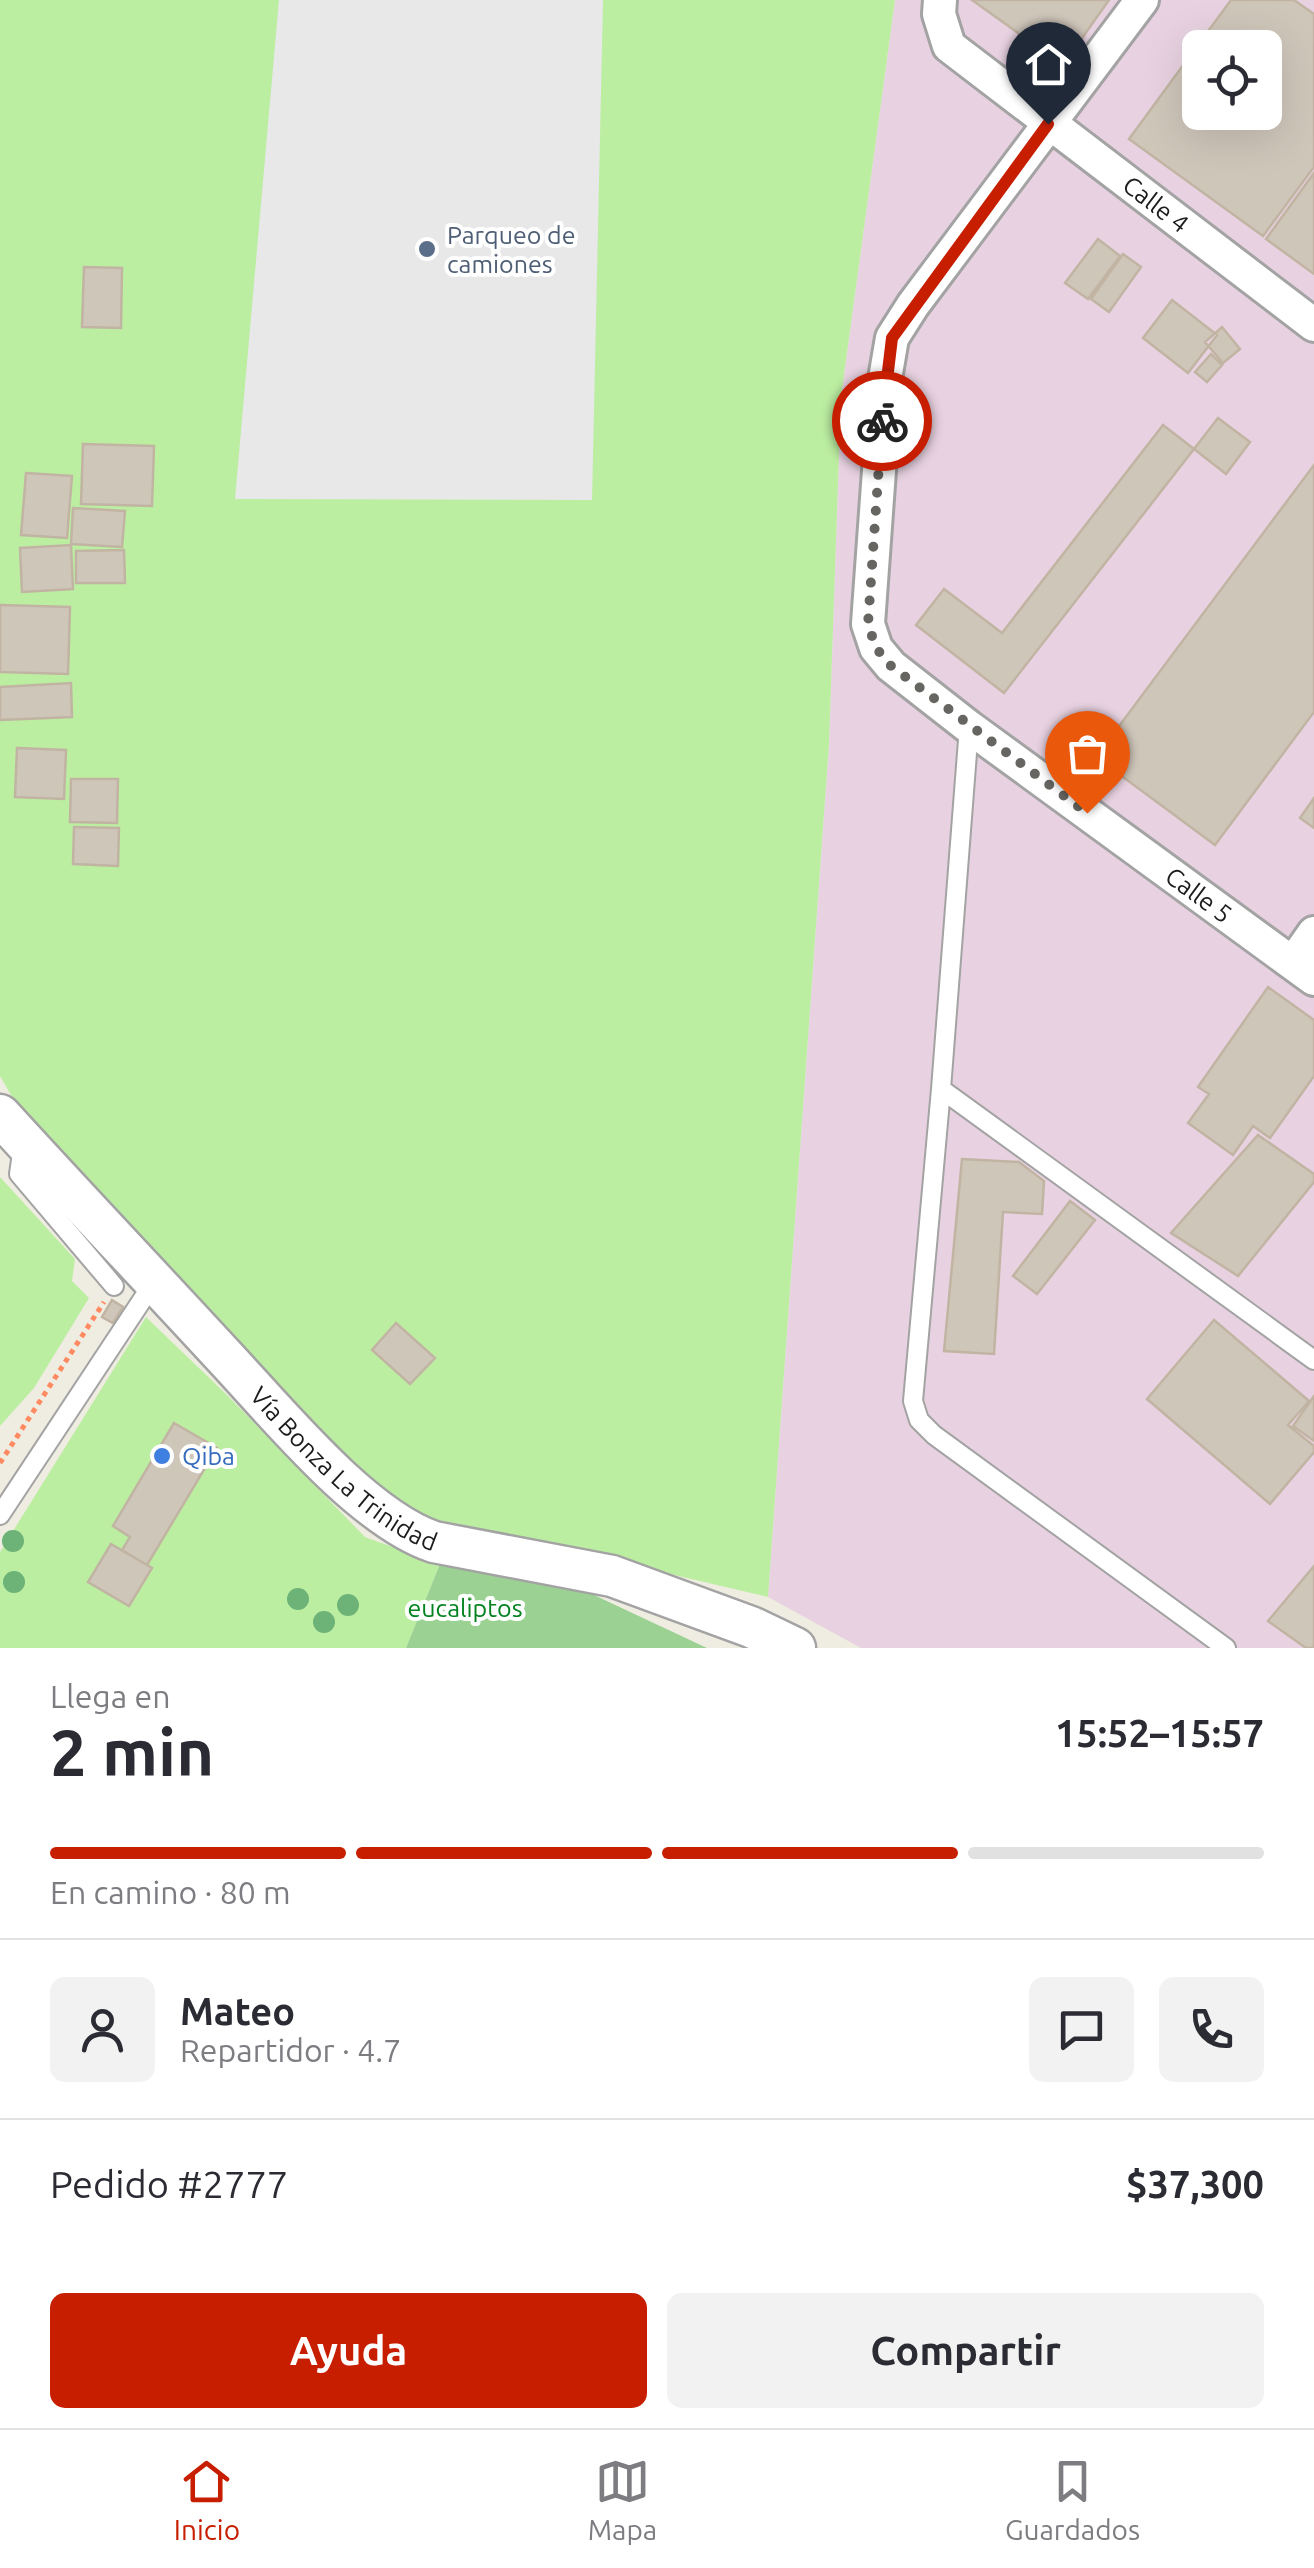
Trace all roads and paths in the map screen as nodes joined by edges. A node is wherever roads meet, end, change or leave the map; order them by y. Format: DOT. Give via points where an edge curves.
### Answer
graph roads {
  1 [pos="940,0"];
  2 [pos="1142,0"];
  3 [pos="1048,124"];
  4 [pos="1314,325"];
  5 [pos="969,727"];
  6 [pos="1314,934"];
  7 [pos="1303,971"];
  8 [pos="941,1089"];
  9 [pos="12,1128"];
  10 [pos="154,1281"];
  11 [pos="114,1286"];
  12 [pos="101,1307"];
  13 [pos="1314,1360"];
  14 [pos="0,1463"];
  15 [pos="0,1514"];
  16 [pos="795,1648"];
  17 [pos="1226,1648"];
  1 -- 3 [label="street, Calle 4" via="949,46"];
  2 -- 3 [label="street"];
  3 -- 4 [label="street, Calle 4"];
  3 -- 5 [label="street, Calle 5" via="892,338 886,374 868,624 891,666"];
  5 -- 7 [label="street, Calle 5"];
  5 -- 8 [label="lane"];
  6 -- 7 [label="street"];
  8 -- 13 [label="lane"];
  8 -- 17 [label="lane" via="913,1401 919,1420"];
  9 -- 10 [label="street, Vía Bonza La Trinidad"];
  9 -- 11 [label="lane" via="18,1174"];
  10 -- 15 [label="lane"];
  10 -- 16 [label="street, Vía Bonza La Trinidad" via="307,1445 408,1533 612,1576"];
  12 -- 14 [label="path"];
}
